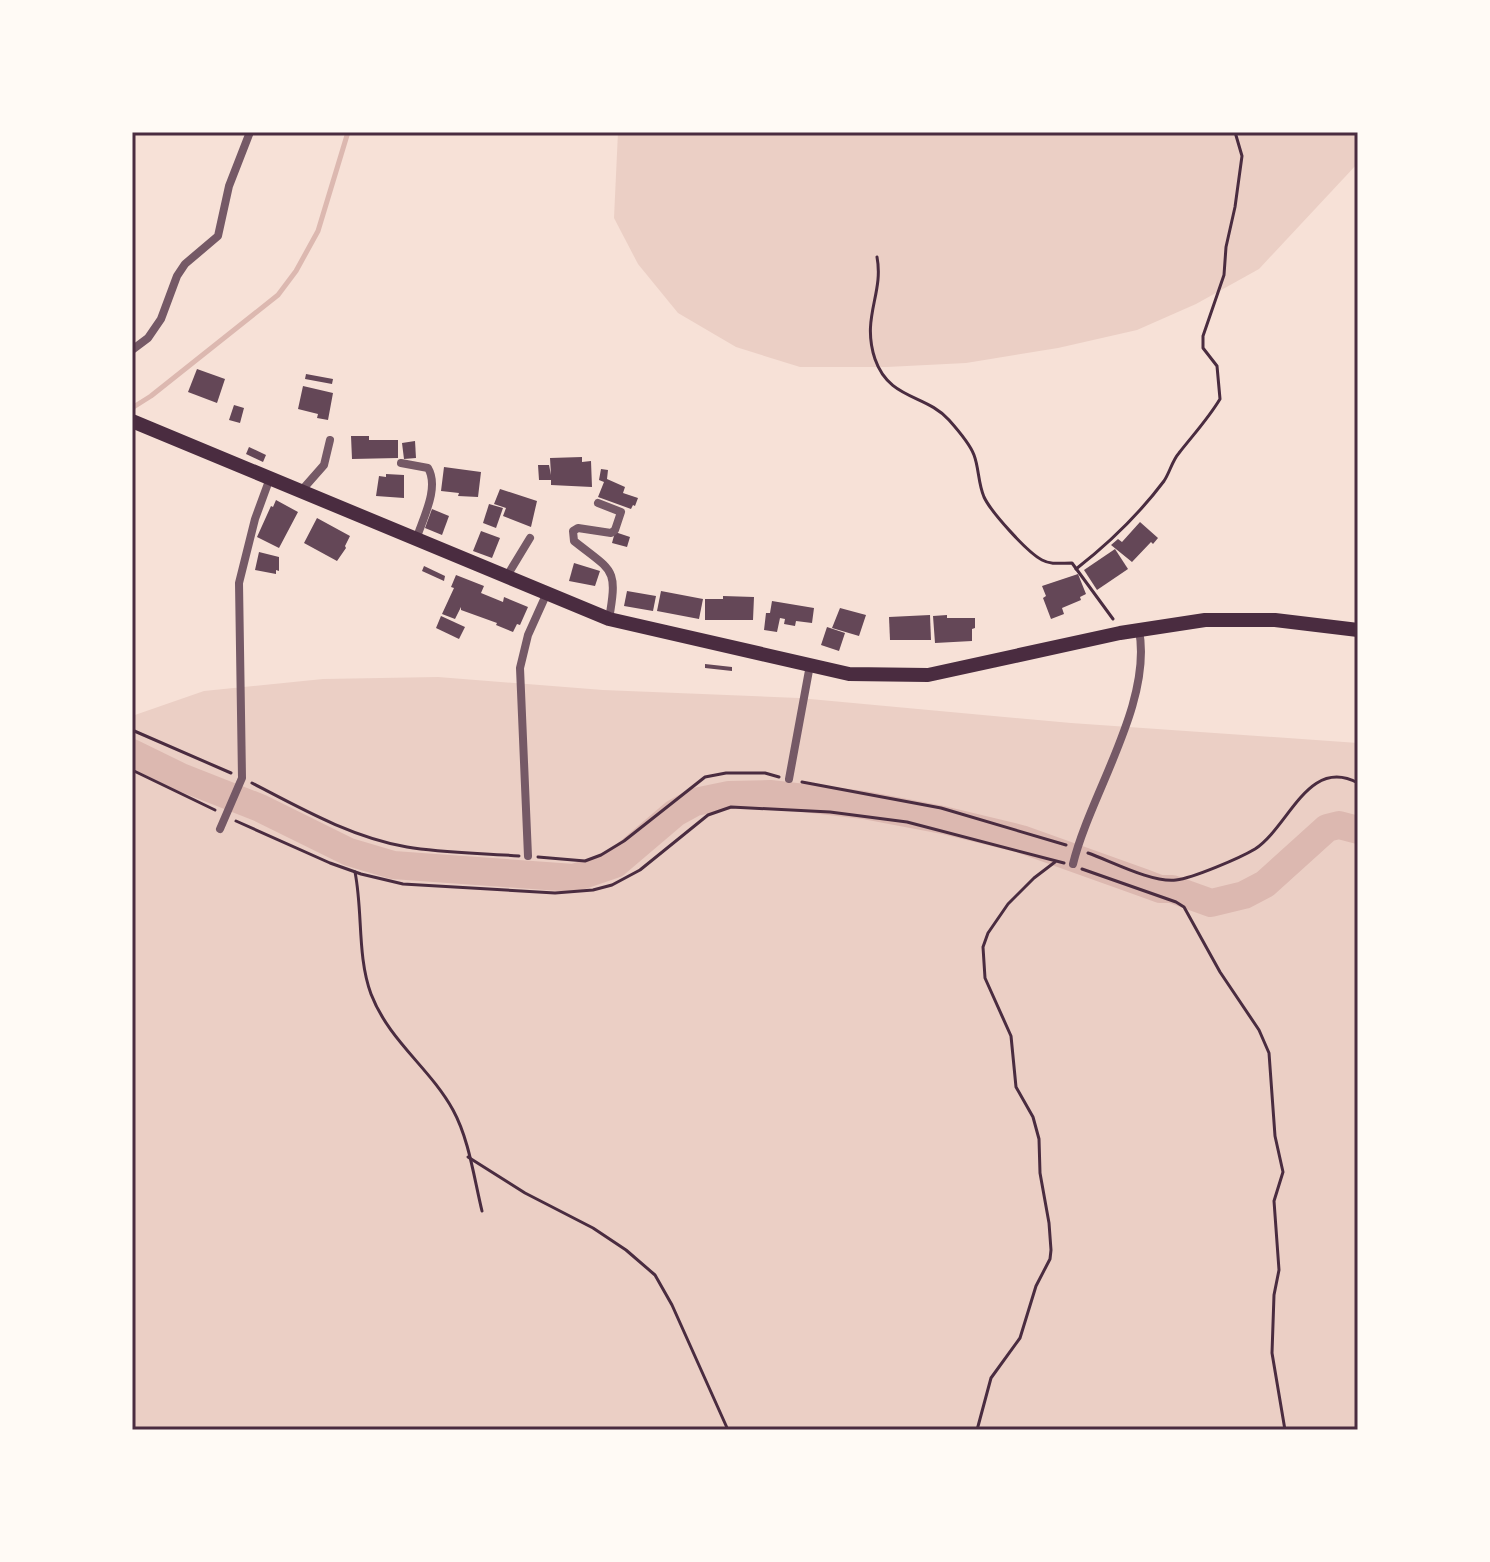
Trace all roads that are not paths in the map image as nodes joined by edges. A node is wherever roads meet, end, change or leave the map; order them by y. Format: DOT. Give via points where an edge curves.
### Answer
graph roads {
  1 [pos="250,132"];
  2 [pos="132,350"];
  3 [pos="132,421"];
  4 [pos="330,440"];
  5 [pos="401,463"];
  6 [pos="270,478"];
  7 [pos="302,490"];
  8 [pos="598,503"];
  9 [pos="530,538"];
  10 [pos="416,540"];
  11 [pos="507,576"];
  12 [pos="546,595"];
  13 [pos="609,619"];
  14 [pos="1139,630"];
  15 [pos="1358,630"];
  16 [pos="810,665"];
  17 [pos="789,779"];
  18 [pos="220,829"];
  19 [pos="528,856"];
  20 [pos="1073,864"];
  1 -- 2 [label="street" via="229,186 218,236 185,264 161,319"];
  3 -- 6 [label="main road"];
  4 -- 7 [label="street" via="324,465"];
  5 -- 10 [label="street" via="428,468 432,474"];
  6 -- 7 [label="main road"];
  6 -- 18 [label="street" via="239,583 242,778"];
  7 -- 10 [label="main road"];
  8 -- 13 [label="street" via="621,512 615,530 578,528 573,536 613,576"];
  9 -- 11 [label="street"];
  10 -- 11 [label="main road"];
  11 -- 12 [label="main road"];
  12 -- 13 [label="main road"];
  12 -- 19 [label="street" via="520,668"];
  13 -- 16 [label="main road"];
  14 -- 15 [label="main road" via="1205,620 1275,620"];
  14 -- 16 [label="main road" via="928,675 849,674"];
  14 -- 20 [label="street" via="1141,658 1128,717"];
  16 -- 17 [label="street"];
}
